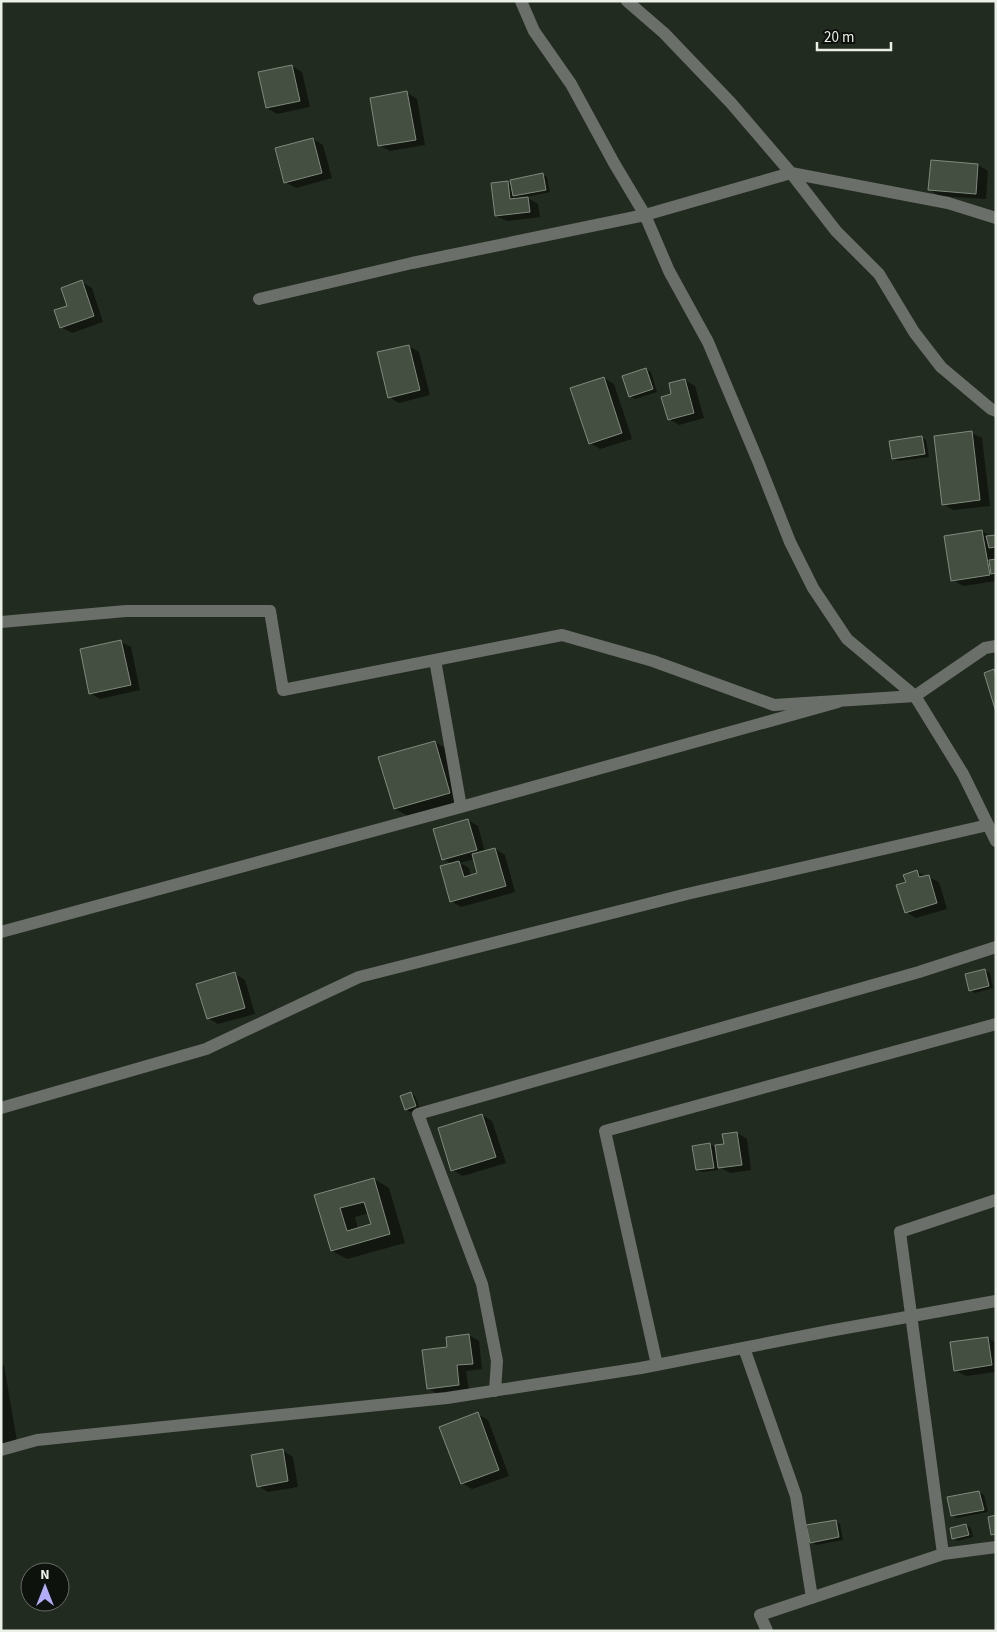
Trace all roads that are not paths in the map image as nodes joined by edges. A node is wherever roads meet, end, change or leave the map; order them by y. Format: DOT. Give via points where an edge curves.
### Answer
graph roads {
  1 [pos="521,1"];
  2 [pos="627,1"];
  3 [pos="791,173"];
  4 [pos="645,215"];
  5 [pos="996,218"];
  6 [pos="259,299"];
  7 [pos="996,410"];
  8 [pos="1,622"];
  9 [pos="996,646"];
  10 [pos="435,660"];
  11 [pos="915,696"];
  12 [pos="838,702"];
  13 [pos="461,806"];
  14 [pos="988,825"];
  15 [pos="996,841"];
  16 [pos="1,932"];
  17 [pos="996,947"];
  18 [pos="996,1024"];
  19 [pos="1,1108"];
  20 [pos="996,1200"];
  21 [pos="996,1301"];
  22 [pos="911,1316"];
  23 [pos="744,1348"];
  24 [pos="658,1365"];
  25 [pos="495,1391"];
  26 [pos="1,1450"];
  27 [pos="996,1547"];
  28 [pos="944,1554"];
  29 [pos="812,1598"];
  30 [pos="767,1631"];
  1 -- 4 [label="street" via="534,31 571,84"];
  2 -- 3 [label="street" via="664,33 731,103"];
  3 -- 4 [label="street"];
  3 -- 5 [label="street" via="948,203"];
  3 -- 7 [label="street" via="836,230 879,274 914,332 941,367"];
  4 -- 6 [label="street" via="412,263"];
  4 -- 11 [label="street" via="669,271 708,342 790,542 813,588 847,639"];
  8 -- 10 [label="street" via="126,611 270,611 283,690"];
  9 -- 11 [label="street" via="985,648"];
  10 -- 12 [label="street" via="562,635 653,661 774,705"];
  10 -- 13 [label="street"];
  11 -- 12 [label="street"];
  11 -- 14 [label="street"];
  12 -- 13 [label="street"];
  13 -- 16 [label="street"];
  14 -- 15 [label="street"];
  14 -- 19 [label="street" via="687,894 359,977 206,1050"];
  17 -- 25 [label="street" via="919,972 418,1114 482,1284 497,1360"];
  18 -- 24 [label="street" via="605,1131"];
  20 -- 22 [label="street" via="900,1232"];
  21 -- 22 [label="street"];
  22 -- 23 [label="street"];
  22 -- 28 [label="street"];
  23 -- 24 [label="street"];
  23 -- 29 [label="street" via="796,1496"];
  24 -- 25 [label="street"];
  25 -- 26 [label="street" via="37,1440"];
  27 -- 28 [label="street"];
  28 -- 29 [label="street"];
  29 -- 30 [label="street" via="760,1615"];
}
